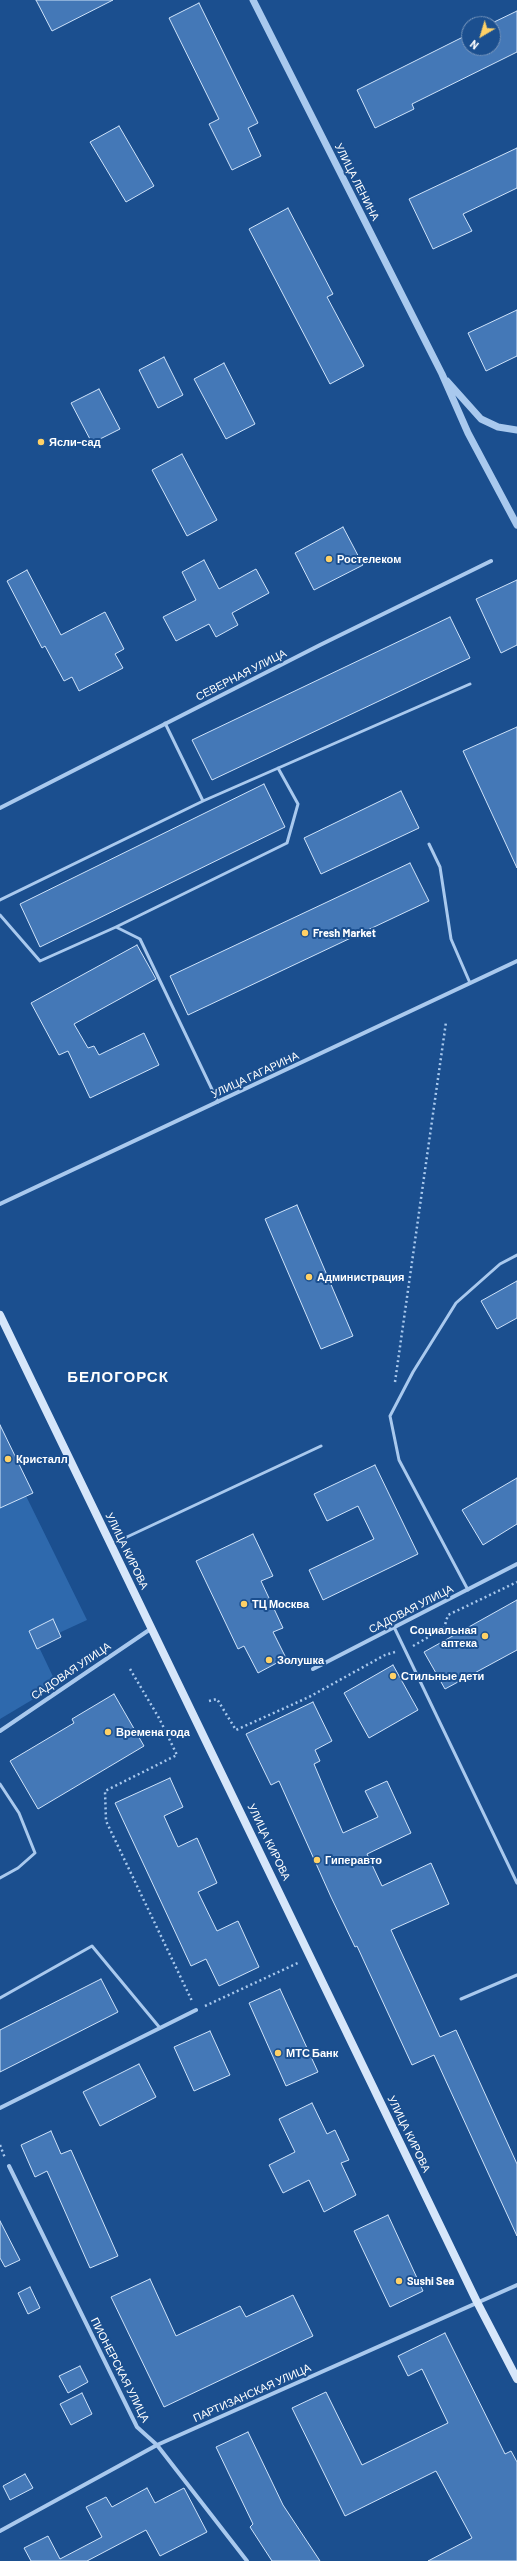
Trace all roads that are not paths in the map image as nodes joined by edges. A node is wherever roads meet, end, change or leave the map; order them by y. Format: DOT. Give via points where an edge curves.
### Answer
graph roads {
  1 [pos="253,0"];
  2 [pos="442,374"];
  3 [pos="517,430"];
  4 [pos="517,525"];
  5 [pos="491,561"];
  6 [pos="470,684"];
  7 [pos="166,724"];
  8 [pos="278,768"];
  9 [pos="203,801"];
  10 [pos="0,808"];
  11 [pos="429,844"];
  12 [pos="0,900"];
  13 [pos="0,915"];
  14 [pos="116,927"];
  15 [pos="517,961"];
  16 [pos="470,983"];
  17 [pos="218,1102"];
  18 [pos="0,1204"];
  19 [pos="517,1255"];
  20 [pos="0,1315"];
  21 [pos="322,1446"];
  22 [pos="112,1544"];
  23 [pos="517,1564"];
  24 [pos="468,1590"];
  25 [pos="153,1627"];
  26 [pos="394,1627"];
  27 [pos="313,1669"];
  28 [pos="0,1731"];
  29 [pos="0,1784"];
  30 [pos="0,1878"];
  31 [pos="517,1883"];
  32 [pos="517,1975"];
  33 [pos="0,1998"];
  34 [pos="461,1999"];
  35 [pos="196,2010"];
  36 [pos="160,2028"];
  37 [pos="0,2108"];
  38 [pos="9,2166"];
  39 [pos="517,2285"];
  40 [pos="477,2302"];
  41 [pos="517,2379"];
  42 [pos="157,2446"];
  43 [pos="0,2531"];
  44 [pos="247,2561"];
  1 -- 2 [label="street, УЛИЦА ЛЕНИНА"];
  2 -- 3 [label="street, УЛИЦА ЛЕНИНА" via="481,419 498,427"];
  2 -- 4 [label="street, УЛИЦА ЛЕНИНА" via="468,434"];
  5 -- 7 [label="street, СЕВЕРНАЯ УЛИЦА"];
  6 -- 8 [label="lane"];
  7 -- 9 [label="lane"];
  7 -- 10 [label="street, СЕВЕРНАЯ УЛИЦА"];
  8 -- 9 [label="lane"];
  8 -- 14 [label="lane" via="298,804 287,844"];
  9 -- 12 [label="lane"];
  11 -- 16 [label="lane" via="440,867 451,939"];
  13 -- 14 [label="lane" via="40,961"];
  14 -- 17 [label="lane" via="140,940"];
  15 -- 16 [label="street, УЛИЦА ГАГАРИНА"];
  16 -- 17 [label="street, УЛИЦА ГАГАРИНА"];
  17 -- 18 [label="street, УЛИЦА ГАГАРИНА"];
  19 -- 24 [label="lane" via="500,1264 456,1303 413,1372 390,1416 400,1460"];
  20 -- 22 [label="main road, УЛИЦА КИРОВА"];
  21 -- 22 [label="lane"];
  22 -- 25 [label="main road, УЛИЦА КИРОВА"];
  23 -- 24 [label="street, САДОВАЯ УЛИЦА"];
  24 -- 26 [label="street, САДОВАЯ УЛИЦА"];
  25 -- 28 [label="street, САДОВАЯ УЛИЦА"];
  25 -- 40 [label="main road, УЛИЦА КИРОВА"];
  26 -- 27 [label="street, САДОВАЯ УЛИЦА"];
  26 -- 31 [label="lane"];
  29 -- 30 [label="lane" via="19,1812 35,1853 18,1868"];
  32 -- 34 [label="lane"];
  33 -- 36 [label="lane" via="92,1946"];
  35 -- 36 [label="street"];
  36 -- 37 [label="street"];
  38 -- 42 [label="street, ПИОНЕРСКАЯ УЛИЦА" via="137,2427"];
  39 -- 40 [label="street, ПАРТИЗАНСКАЯ УЛИЦА"];
  40 -- 41 [label="main road, УЛИЦА КИРОВА"];
  40 -- 42 [label="street, ПАРТИЗАНСКАЯ УЛИЦА"];
  42 -- 43 [label="street, ПАРТИЗАНСКАЯ УЛИЦА"];
  42 -- 44 [label="street, ПИОНЕРСКАЯ УЛИЦА"];
}
